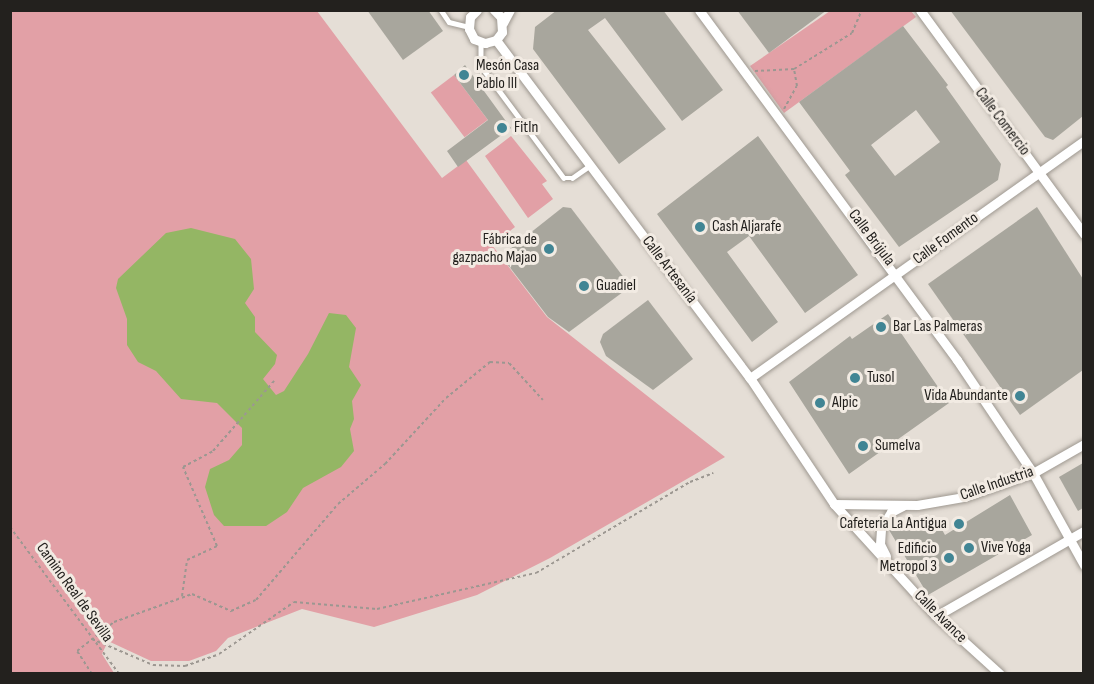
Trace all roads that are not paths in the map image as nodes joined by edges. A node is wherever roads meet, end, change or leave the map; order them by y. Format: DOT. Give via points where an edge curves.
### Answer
graph roads {
  1 [pos="441,10"];
  2 [pos="494,10"];
  3 [pos="510,10"];
  4 [pos="699,10"];
  5 [pos="920,10"];
  6 [pos="474,11"];
  7 [pos="503,23"];
  8 [pos="469,27"];
  9 [pos="496,40"];
  10 [pos="481,42"];
  11 [pos="1083,141"];
  12 [pos="590,165"];
  13 [pos="1039,171"];
  14 [pos="1083,234"];
  15 [pos="898,274"];
  16 [pos="750,378"];
  17 [pos="1083,444"];
  18 [pos="1033,473"];
  19 [pos="834,504"];
  20 [pos="905,505"];
  21 [pos="1083,531"];
  22 [pos="1071,538"];
  23 [pos="890,565"];
  24 [pos="1083,565"];
  25 [pos="936,616"];
  26 [pos="1000,674"];
  1 -- 8 [label="lane" via="449,22"];
  2 -- 7 [label="street"];
  3 -- 7 [label="street"];
  4 -- 15 [label="street, Calle Brújula"];
  5 -- 13 [label="street, Calle Comercio"];
  6 -- 8 [label="street"];
  7 -- 9 [label="street"];
  8 -- 10 [label="street"];
  9 -- 10 [label="street"];
  9 -- 12 [label="street, Calle Artesanía"];
  10 -- 12 [label="lane" via="482,66 564,178 572,178"];
  11 -- 13 [label="street, Calle Fomento"];
  12 -- 16 [label="street, Calle Artesanía"];
  13 -- 14 [label="street, Calle Comercio"];
  13 -- 15 [label="street, Calle Fomento"];
  15 -- 16 [label="street, Calle Fomento"];
  15 -- 18 [label="street, Calle Brújula"];
  16 -- 19 [label="street, Calle Artesanía"];
  17 -- 18 [label="street, Calle Industria"];
  18 -- 20 [label="street, Calle Industria" via="964,497"];
  18 -- 22 [label="street"];
  19 -- 20 [label="street, Calle Industria"];
  19 -- 23 [label="street, Calle Avance"];
  20 -- 23 [label="street" via="891,512 881,528 880,544"];
  21 -- 22 [label="street"];
  22 -- 24 [label="street"];
  22 -- 25 [label="street"];
  23 -- 25 [label="street, Calle Avance"];
  25 -- 26 [label="street, Calle Avance"];
}
